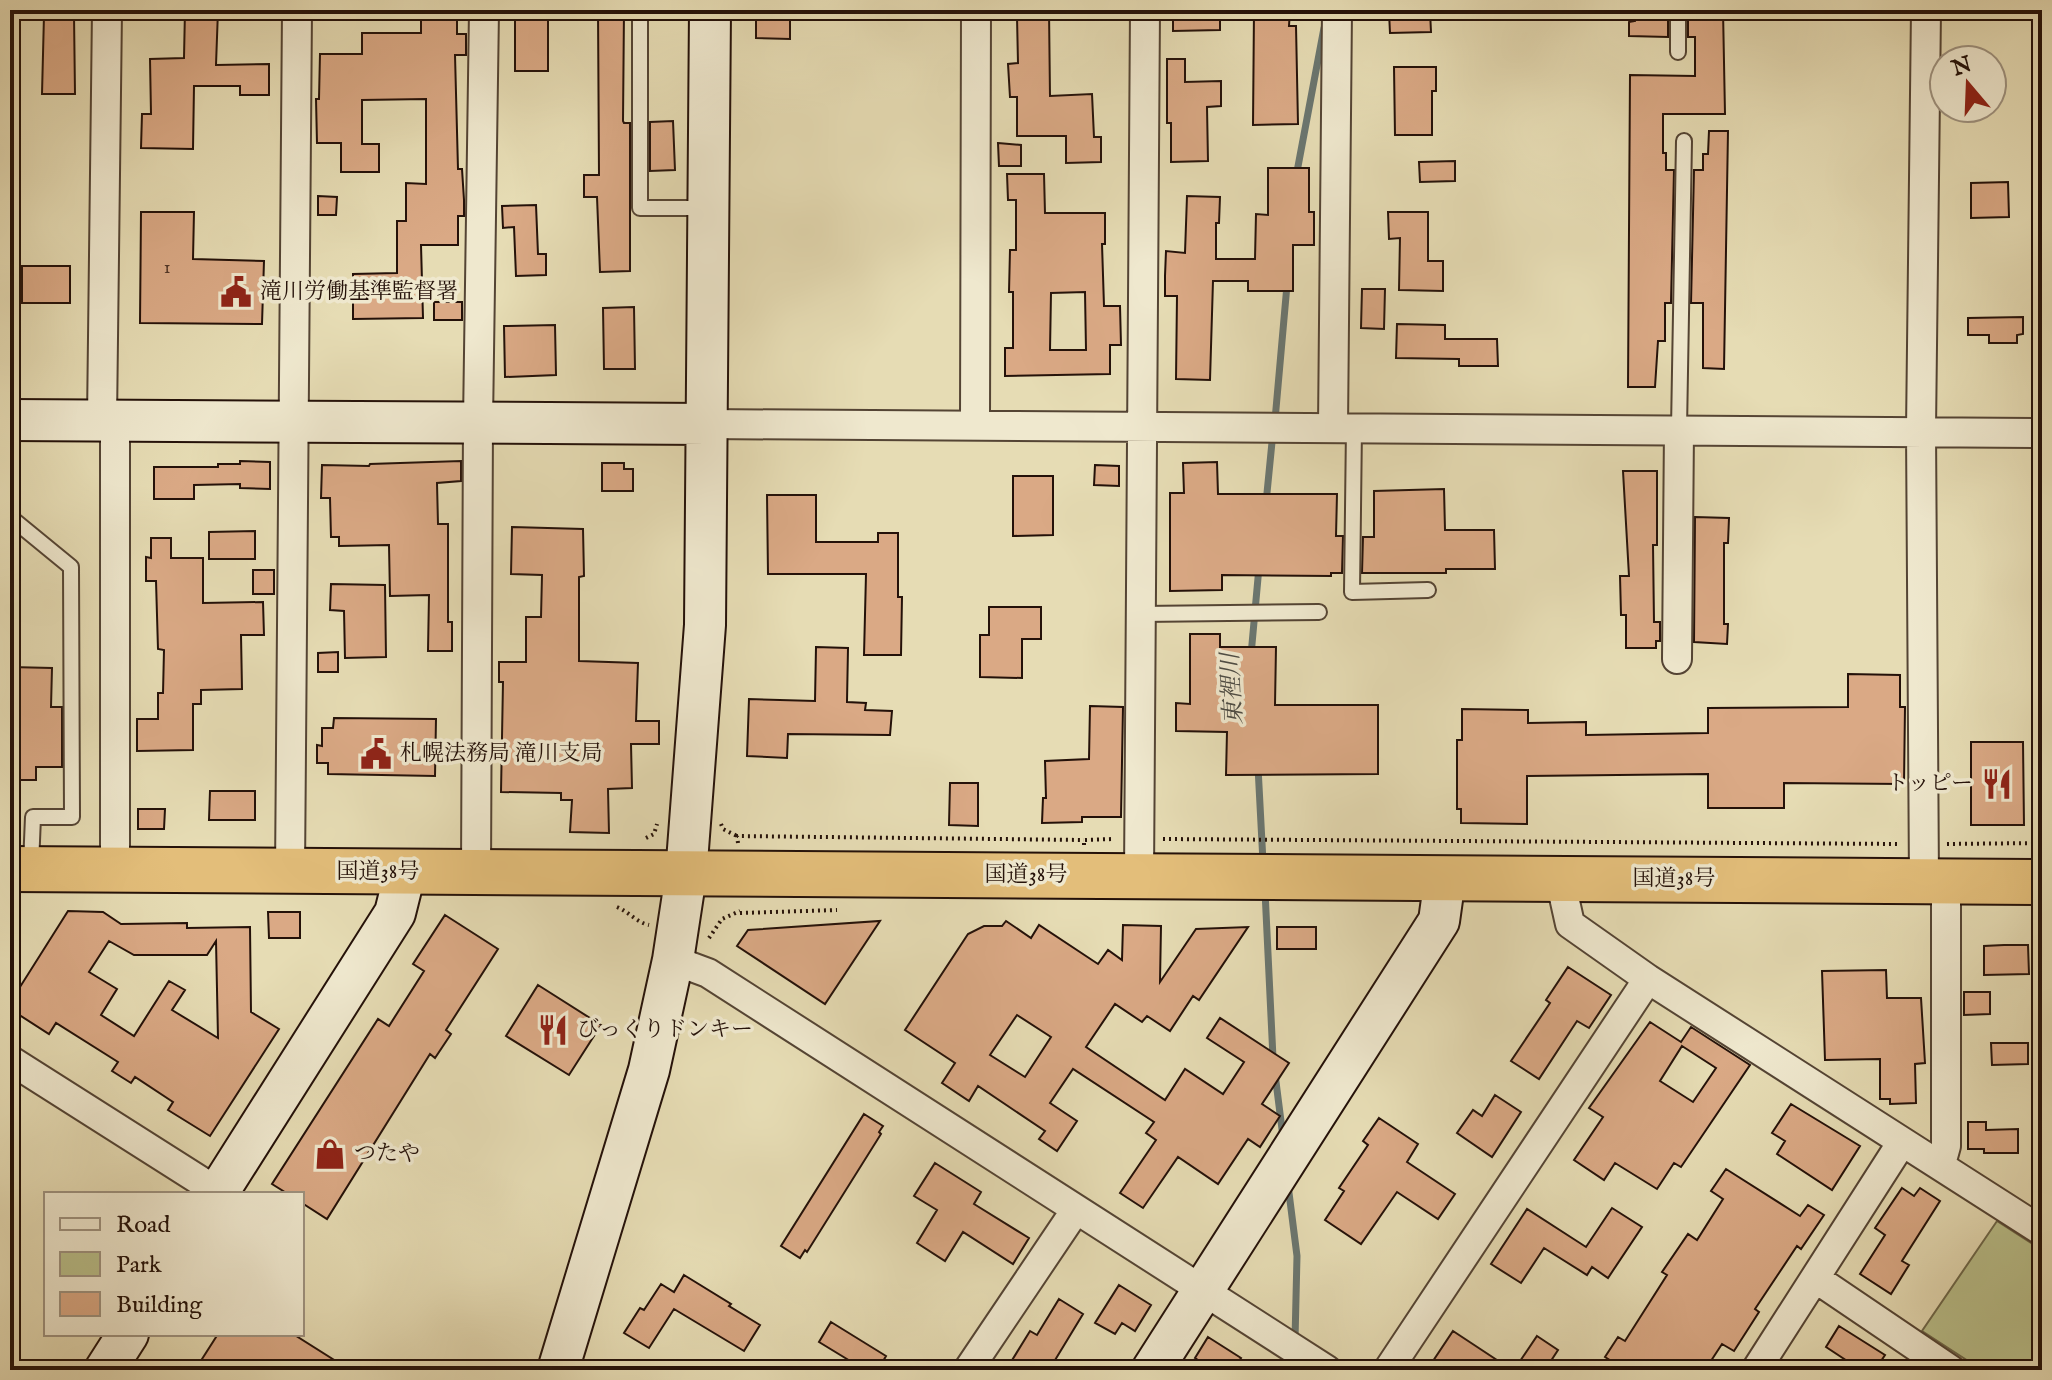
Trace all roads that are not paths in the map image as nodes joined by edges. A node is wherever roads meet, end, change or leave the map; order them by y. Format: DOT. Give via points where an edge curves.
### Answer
graph roads {
  1 [pos="107,10"];
  2 [pos="297,10"];
  3 [pos="484,10"];
  4 [pos="640,10"];
  5 [pos="710,10"];
  6 [pos="976,10"];
  7 [pos="1145,10"];
  8 [pos="1337,10"];
  9 [pos="1678,10"];
  10 [pos="1926,10"];
  11 [pos="1678,52"];
  12 [pos="1684,141"];
  13 [pos="709,208"];
  14 [pos="10,420"];
  15 [pos="109,420"];
  16 [pos="292,421"];
  17 [pos="478,422"];
  18 [pos="707,424"];
  19 [pos="975,424"];
  20 [pos="1142,426"];
  21 [pos="1344,427"];
  22 [pos="1679,429"];
  23 [pos="1921,430"];
  24 [pos="2042,433"];
  25 [pos="10,517"];
  26 [pos="1428,590"];
  27 [pos="1319,612"];
  28 [pos="1141,614"];
  29 [pos="1677,659"];
  30 [pos="1140,857"];
  31 [pos="1931,868"];
  32 [pos="20,870"];
  33 [pos="115,871"];
  34 [pos="290,872"];
  35 [pos="405,873"];
  36 [pos="476,873"];
  37 [pos="686,875"];
  38 [pos="1445,878"];
  39 [pos="1560,879"];
  40 [pos="2042,882"];
  41 [pos="673,960"];
  42 [pos="1648,979"];
  43 [pos="10,1060"];
  44 [pos="1902,1142"];
  45 [pos="1941,1164"];
  46 [pos="216,1192"];
  47 [pos="219,1192"];
  48 [pos="1075,1211"];
  49 [pos="2042,1231"];
  50 [pos="1815,1278"];
  51 [pos="1202,1290"];
  52 [pos="558,1370"];
  53 [pos="968,1370"];
  54 [pos="1152,1370"];
  55 [pos="1327,1370"];
  56 [pos="1388,1370"];
  57 [pos="1756,1370"];
  58 [pos="1951,1370"];
  1 -- 15 [label="street"];
  2 -- 16 [label="street"];
  3 -- 17 [label="street"];
  4 -- 13 [label="lane" via="640,208"];
  5 -- 13 [label="street"];
  6 -- 19 [label="street"];
  7 -- 20 [label="street"];
  8 -- 21 [label="street"];
  9 -- 11 [label="lane"];
  10 -- 23 [label="street"];
  12 -- 22 [label="lane"];
  13 -- 18 [label="street"];
  14 -- 15 [label="street"];
  15 -- 16 [label="street"];
  15 -- 33 [label="street"];
  16 -- 17 [label="street"];
  16 -- 34 [label="street"];
  17 -- 18 [label="street"];
  17 -- 36 [label="street"];
  18 -- 19 [label="street"];
  18 -- 37 [label="street" via="705,625"];
  19 -- 20 [label="street"];
  20 -- 21 [label="street"];
  20 -- 28 [label="street"];
  21 -- 22 [label="street"];
  21 -- 26 [label="lane" via="1352,592"];
  22 -- 23 [label="street"];
  22 -- 29 [label="street"];
  23 -- 24 [label="street"];
  23 -- 31 [label="street"];
  25 -- 32 [label="lane" via="71,567 72,817 33,817"];
  27 -- 28 [label="lane"];
  28 -- 30 [label="street"];
  30 -- 37 [label="highway, 国道38号" via="1082,876"];
  30 -- 38 [label="highway, 国道38号"];
  31 -- 39 [label="highway, 国道38号"];
  31 -- 40 [label="highway, 国道38号"];
  31 -- 45 [label="street" via="1946,1146"];
  32 -- 33 [label="highway, 国道38号"];
  33 -- 34 [label="highway, 国道38号"];
  34 -- 35 [label="highway, 国道38号"];
  35 -- 36 [label="highway, 国道38号"];
  35 -- 47 [label="street" via="395,913"];
  36 -- 37 [label="highway, 国道38号"];
  37 -- 41 [label="street"];
  38 -- 39 [label="highway, 国道38号"];
  38 -- 51 [label="street" via="1439,921"];
  39 -- 42 [label="street" via="1570,924"];
  41 -- 48 [label="street" via="708,973"];
  41 -- 52 [label="street" via="649,1070"];
  42 -- 44 [label="street"];
  42 -- 56 [label="street"];
  43 -- 46 [label="street"];
  44 -- 45 [label="street"];
  44 -- 50 [label="street"];
  45 -- 49 [label="street"];
  48 -- 51 [label="street"];
  48 -- 53 [label="street"];
  50 -- 57 [label="street"];
  50 -- 58 [label="street"];
  51 -- 54 [label="street"];
  51 -- 55 [label="street"];
}
